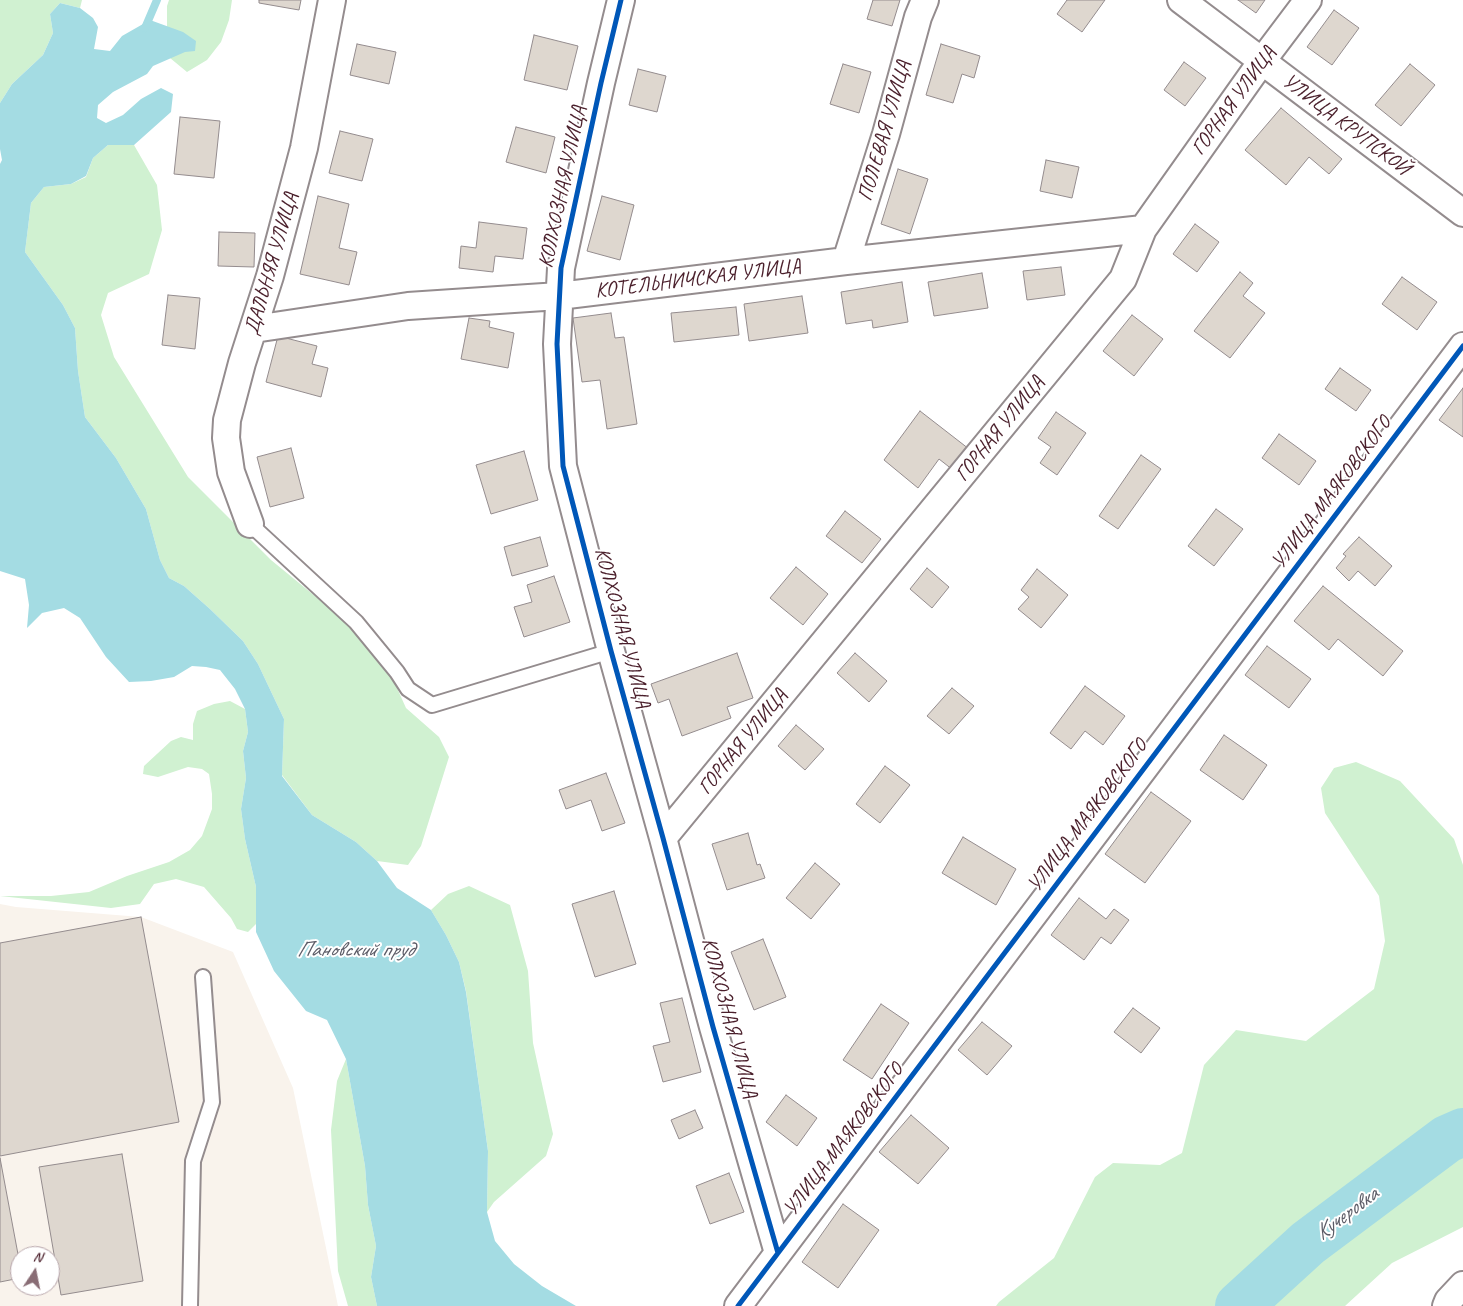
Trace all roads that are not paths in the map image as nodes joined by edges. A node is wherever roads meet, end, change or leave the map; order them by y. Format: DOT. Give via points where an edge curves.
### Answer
graph roads {
  1 [pos="332,0"];
  2 [pos="621,0"];
  3 [pos="925,0"];
  4 [pos="1181,0"];
  5 [pos="1308,0"];
  6 [pos="1262,61"];
  7 [pos="1463,213"];
  8 [pos="1143,229"];
  9 [pos="846,261"];
  10 [pos="559,296"];
  11 [pos="254,329"];
  12 [pos="1463,346"];
  13 [pos="250,524"];
  14 [pos="611,651"];
  15 [pos="663,838"];
  16 [pos="203,977"];
  17 [pos="778,1253"];
  18 [pos="1463,1285"];
  19 [pos="190,1306"];
  20 [pos="738,1306"];
  21 [pos="1446,1306"];
  1 -- 11 [label="street, ДАЛЬНЯЯ УЛИЦА" via="304,148"];
  2 -- 10 [label="street, КОЛХОЗНАЯ УЛИЦА" via="561,268"];
  3 -- 9 [label="street, ПОЛЕВАЯ УЛИЦА"];
  4 -- 6 [label="street, УЛИЦА КРУПСКОЙ"];
  5 -- 6 [label="street, ГОРНАЯ УЛИЦА"];
  6 -- 7 [label="street, УЛИЦА КРУПСКОЙ"];
  6 -- 8 [label="street, ГОРНАЯ УЛИЦА"];
  8 -- 9 [label="street, КОТЕЛЬНИЧСКАЯ УЛИЦА"];
  8 -- 15 [label="street, ГОРНАЯ УЛИЦА" via="1123,279"];
  9 -- 10 [label="street, КОТЕЛЬНИЧСКАЯ УЛИЦА"];
  10 -- 11 [label="street, КОТЕЛЬНИЧСКАЯ УЛИЦА" via="408,306"];
  10 -- 14 [label="street, КОЛХОЗНАЯ УЛИЦА" via="557,344 563,466"];
  11 -- 13 [label="street, ДАЛЬНЯЯ УЛИЦА" via="232,397 226,438 231,472"];
  12 -- 17 [label="street, УЛИЦА МАЯКОВСКОГО"];
  13 -- 14 [label="lane" via="356,622 408,689 432,705"];
  14 -- 15 [label="street, КОЛХОЗНАЯ УЛИЦА"];
  15 -- 17 [label="street, КОЛХОЗНАЯ УЛИЦА"];
  16 -- 19 [label="lane" via="212,1102 193,1161"];
  17 -- 20 [label="street, УЛИЦА МАЯКОВСКОГО"];
  18 -- 21 [label="street"];
}
